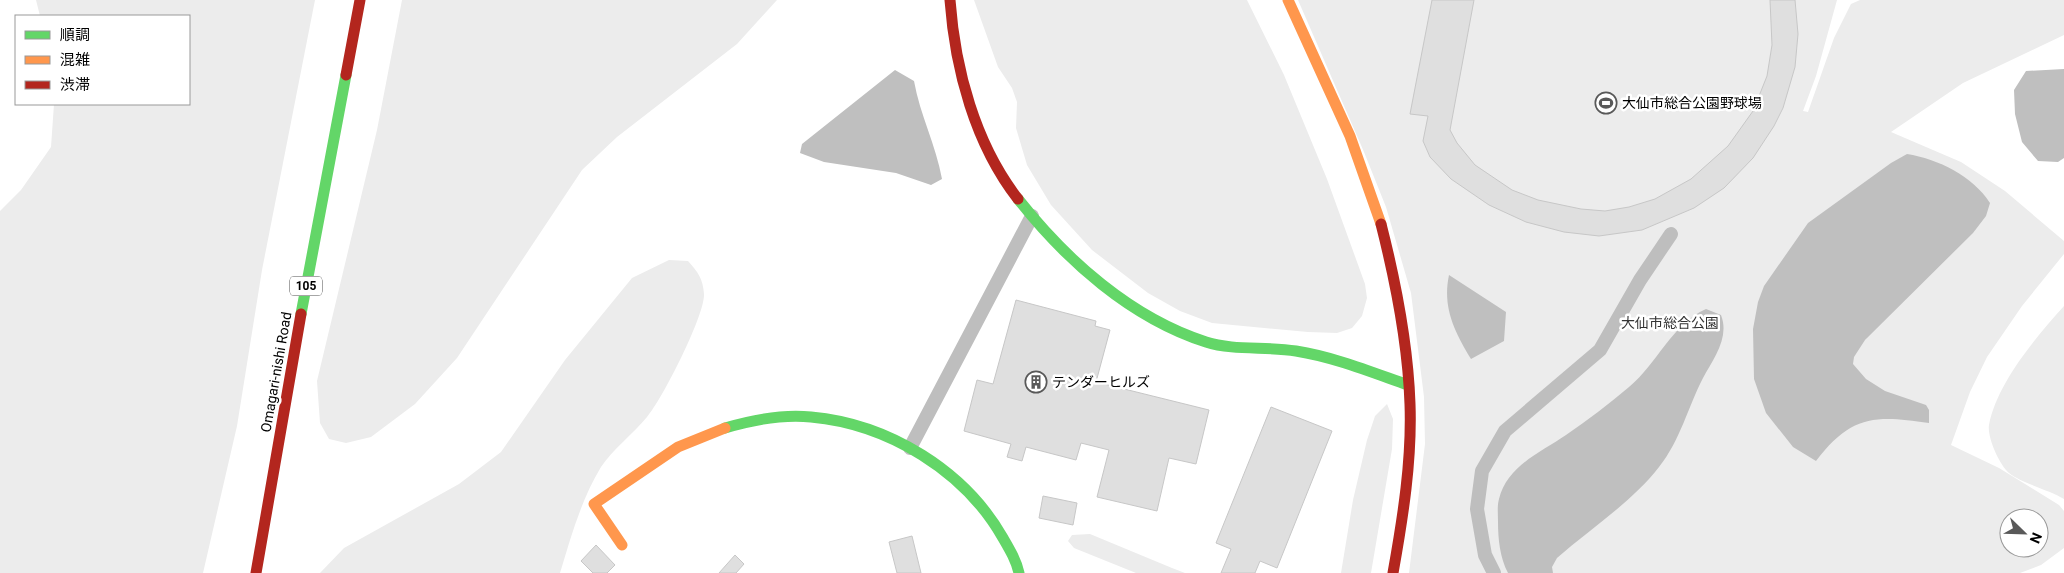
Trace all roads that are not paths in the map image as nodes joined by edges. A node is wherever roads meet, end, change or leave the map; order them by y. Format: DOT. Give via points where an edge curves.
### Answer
graph roads {
  1 [pos="360,0"];
  2 [pos="950,0"];
  3 [pos="1288,0"];
  4 [pos="1032,216"];
  5 [pos="1672,234"];
  6 [pos="1408,385"];
  7 [pos="910,448"];
  8 [pos="622,545"];
  9 [pos="256,573"];
  10 [pos="1019,573"];
  11 [pos="1393,573"];
  12 [pos="1494,573"];
  1 -- 9 [label="main road, Omagari-nishi Road / 105"];
  2 -- 4 [label="main road" via="951,25 961,72 990,159"];
  3 -- 6 [label="main road" via="1358,156 1382,227 1402,321"];
  4 -- 6 [label="main road" via="1086,269 1123,299 1171,329 1208,343 1282,349 1334,358"];
  4 -- 7 [label="street"];
  5 -- 12 [label="street" via="1640,280 1600,350 1505,431 1482,471 1477,509 1485,555"];
  6 -- 11 [label="main road" via="1410,436 1405,505"];
  7 -- 8 [label="main road" via="869,430 819,418 777,418 733,425 671,449 594,504"];
  7 -- 10 [label="main road" via="948,471 972,492 1000,530"];
}
